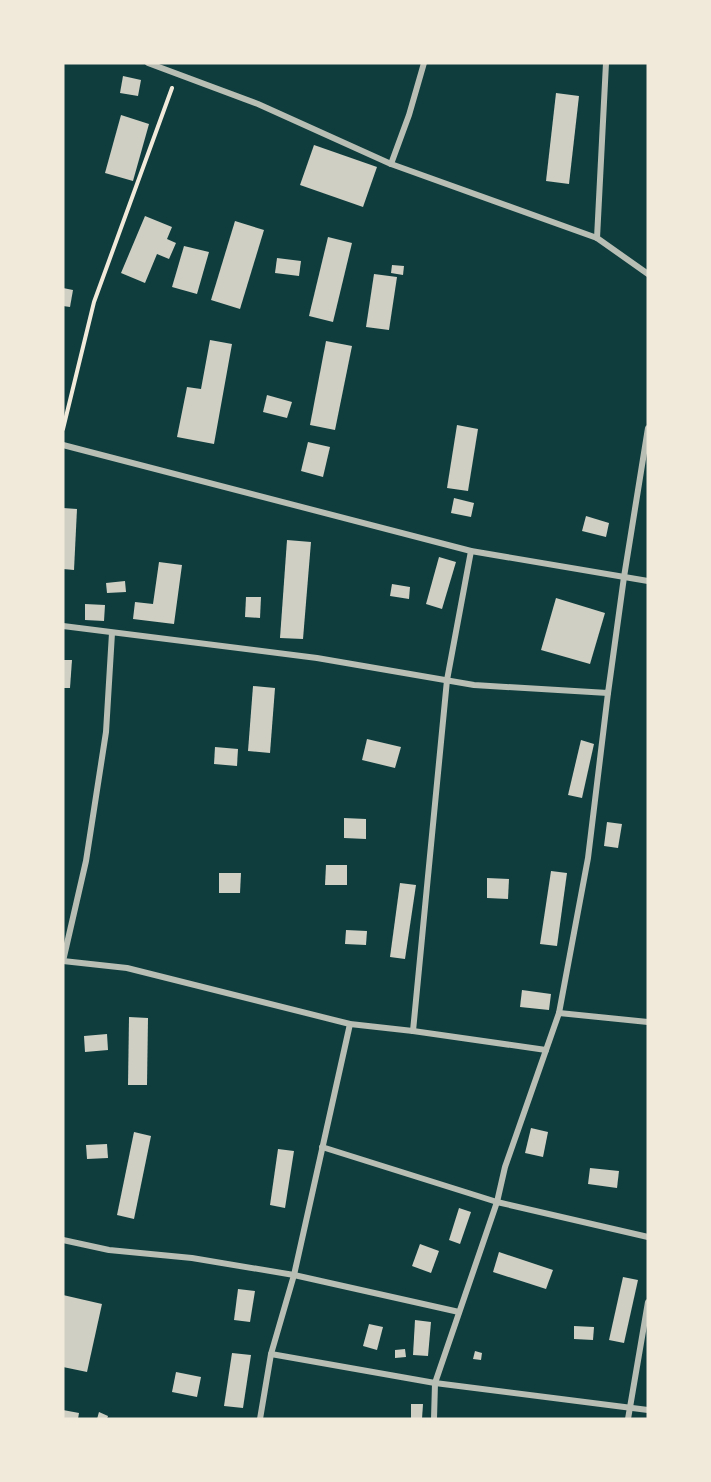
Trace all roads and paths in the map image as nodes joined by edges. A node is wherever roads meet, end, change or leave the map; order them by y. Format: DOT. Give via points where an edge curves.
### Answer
graph roads {
  1 [pos="151,63"];
  2 [pos="424,63"];
  3 [pos="606,63"];
  4 [pos="178,73"];
  5 [pos="391,164"];
  6 [pos="597,238"];
  7 [pos="648,274"];
  8 [pos="648,429"];
  9 [pos="63,430"];
  10 [pos="63,445"];
  11 [pos="471,551"];
  12 [pos="624,577"];
  13 [pos="648,581"];
  14 [pos="63,626"];
  15 [pos="112,633"];
  16 [pos="447,680"];
  17 [pos="608,693"];
  18 [pos="63,961"];
  19 [pos="559,1013"];
  20 [pos="648,1022"];
  21 [pos="350,1024"];
  22 [pos="412,1031"];
  23 [pos="546,1050"];
  24 [pos="322,1147"];
  25 [pos="497,1202"];
  26 [pos="648,1237"];
  27 [pos="63,1240"];
  28 [pos="294,1275"];
  29 [pos="648,1302"];
  30 [pos="459,1312"];
  31 [pos="271,1354"];
  32 [pos="435,1383"];
  33 [pos="630,1407"];
  34 [pos="648,1410"];
  35 [pos="260,1419"];
  36 [pos="434,1419"];
  37 [pos="628,1419"];
  1 -- 4 [label="street"];
  2 -- 5 [label="street"];
  3 -- 6 [label="street"];
  4 -- 5 [label="street"];
  4 -- 9 [label="path" via="94,302"];
  5 -- 6 [label="street"];
  6 -- 7 [label="street"];
  8 -- 12 [label="street"];
  10 -- 11 [label="street"];
  11 -- 12 [label="street"];
  11 -- 16 [label="street"];
  12 -- 13 [label="street"];
  12 -- 17 [label="street"];
  14 -- 15 [label="street"];
  15 -- 16 [label="street" via="316,658"];
  15 -- 18 [label="street" via="106,732 86,861"];
  16 -- 17 [label="street"];
  16 -- 22 [label="street"];
  17 -- 19 [label="street" via="588,858"];
  18 -- 21 [label="street" via="127,968"];
  19 -- 20 [label="street"];
  19 -- 23 [label="street"];
  21 -- 22 [label="street"];
  21 -- 24 [label="street"];
  22 -- 23 [label="street"];
  23 -- 25 [label="street" via="505,1167"];
  24 -- 25 [label="street"];
  24 -- 28 [label="street"];
  25 -- 26 [label="street"];
  25 -- 30 [label="street"];
  27 -- 28 [label="street"];
  28 -- 30 [label="street"];
  28 -- 31 [label="street"];
  29 -- 33 [label="street"];
  30 -- 32 [label="street"];
  31 -- 32 [label="street"];
  31 -- 35 [label="street"];
  32 -- 33 [label="street"];
  32 -- 36 [label="street"];
  33 -- 34 [label="street"];
  33 -- 37 [label="street"];
}
